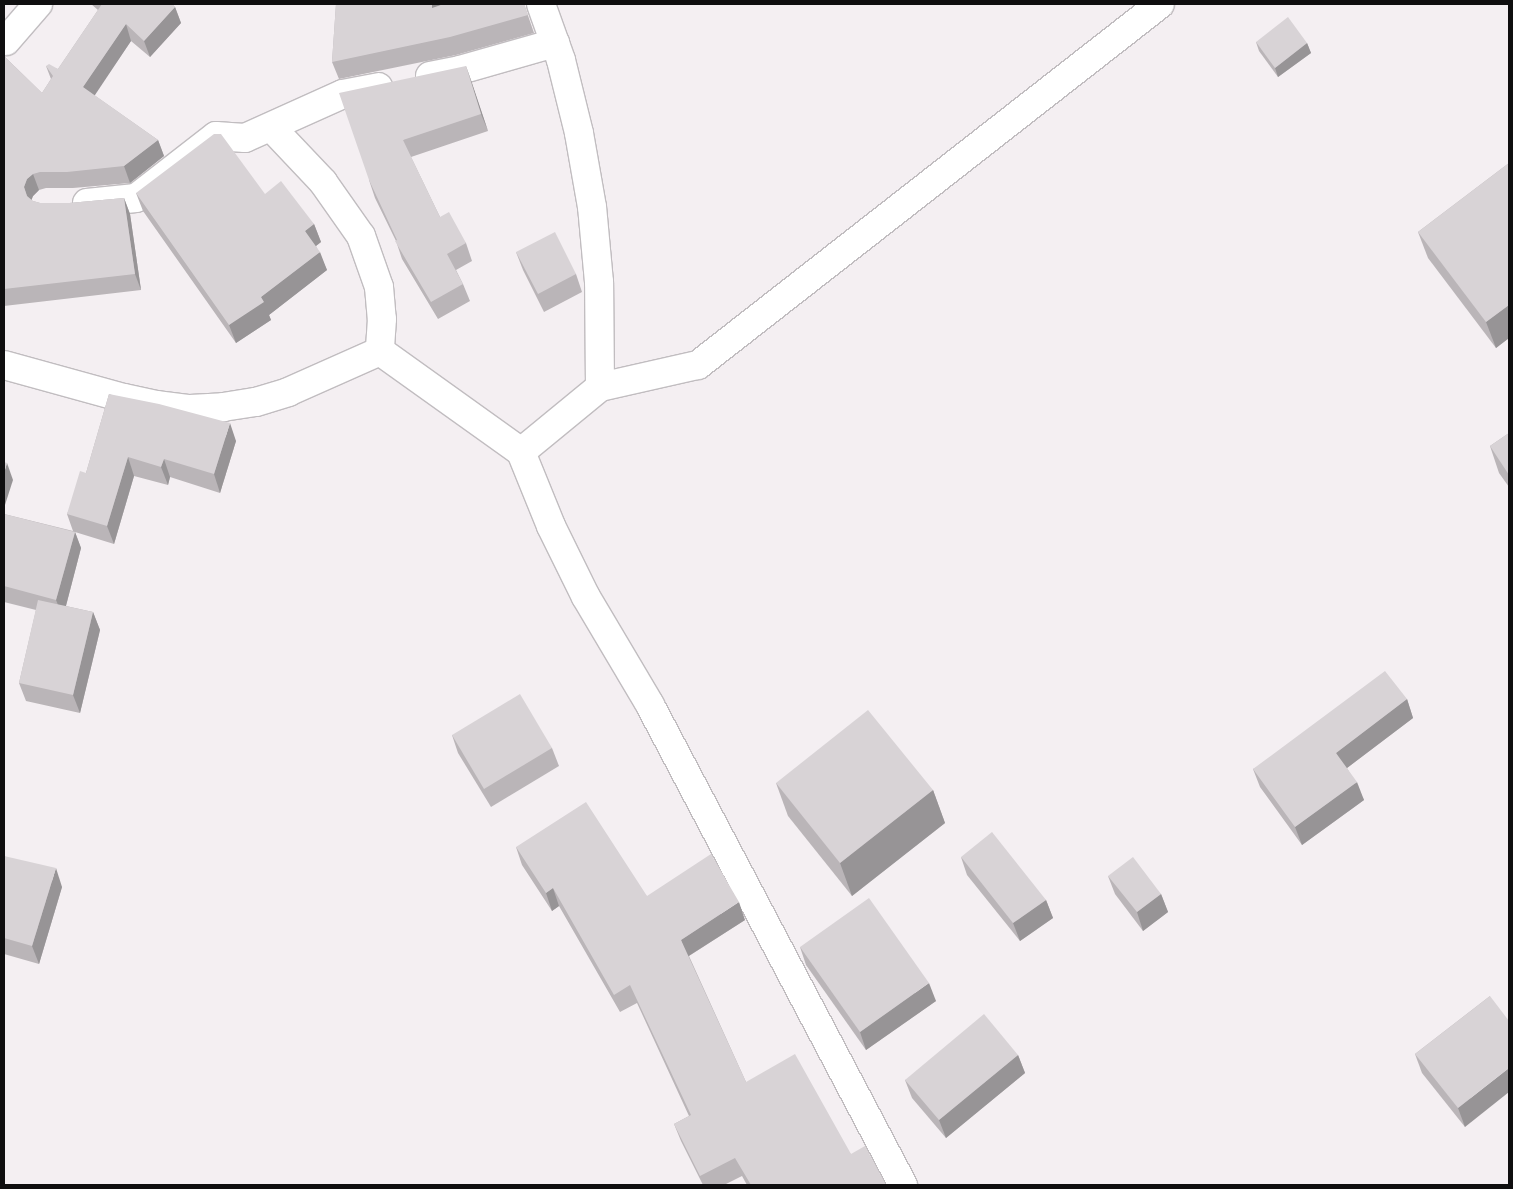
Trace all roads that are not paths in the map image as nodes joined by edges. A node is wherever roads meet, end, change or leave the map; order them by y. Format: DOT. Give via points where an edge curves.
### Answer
graph roads {
  1 [pos="38,4"];
  2 [pos="541,4"];
  3 [pos="1160,4"];
  4 [pos="6,41"];
  5 [pos="555,43"];
  6 [pos="271,127"];
  7 [pos="64,204"];
  8 [pos="380,351"];
  9 [pos="4,365"];
  10 [pos="600,387"];
  11 [pos="521,452"];
  12 [pos="903,1185"];
  1 -- 4 [label="street"];
  2 -- 5 [label="street"];
  3 -- 10 [label="street" via="698,365"];
  5 -- 6 [label="street" via="460,70 343,94"];
  5 -- 10 [label="street" via="579,133 592,207 599,282"];
  6 -- 7 [label="street" via="244,138 216,136 136,198"];
  6 -- 8 [label="street" via="323,182 361,236 379,287"];
  8 -- 9 [label="street" via="288,392 256,402 190,409 124,398"];
  8 -- 11 [label="street"];
  10 -- 11 [label="street"];
  11 -- 12 [label="street" via="551,526 586,597 650,705"];
}
